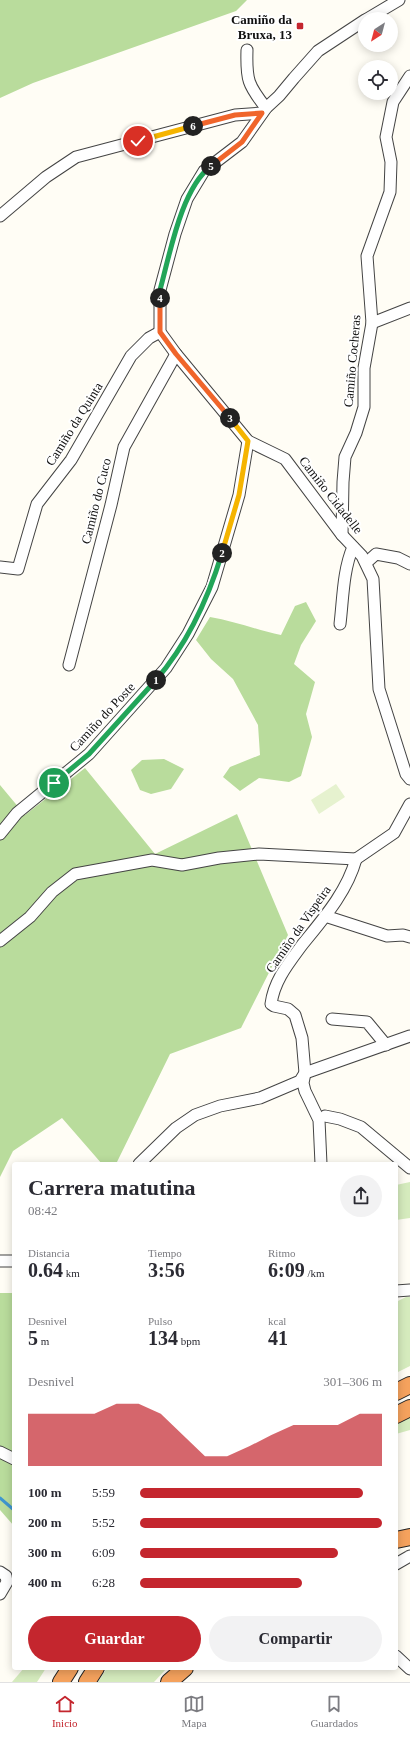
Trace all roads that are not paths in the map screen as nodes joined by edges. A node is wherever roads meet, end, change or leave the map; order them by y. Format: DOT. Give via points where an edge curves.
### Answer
graph roads {
  1 [pos="399,0"];
  2 [pos="379,12"];
  3 [pos="358,25"];
  4 [pos="247,50"];
  5 [pos="410,76"];
  6 [pos="264,111"];
  7 [pos="0,216"];
  8 [pos="410,308"];
  9 [pos="372,323"];
  10 [pos="160,332"];
  11 [pos="176,354"];
  12 [pos="248,441"];
  13 [pos="342,535"];
  14 [pos="354,547"];
  15 [pos="366,563"];
  16 [pos="410,564"];
  17 [pos="0,566"];
  18 [pos="340,624"];
  19 [pos="69,665"];
  20 [pos="410,779"];
  21 [pos="410,804"];
  22 [pos="0,834"];
  23 [pos="356,859"];
  24 [pos="325,916"];
  25 [pos="410,937"];
  26 [pos="0,941"];
  27 [pos="332,1019"];
  28 [pos="410,1036"];
  29 [pos="386,1045"];
  30 [pos="305,1073"];
  31 [pos="325,1116"];
  32 [pos="141,1162"];
  33 [pos="321,1162"];
  34 [pos="410,1168"];
  35 [pos="0,1261"];
  36 [pos="12,1261"];
  37 [pos="410,1290"];
  38 [pos="398,1291"];
  39 [pos="410,1385"];
  40 [pos="398,1391"];
  41 [pos="410,1408"];
  42 [pos="398,1414"];
  43 [pos="0,1452"];
  44 [pos="12,1458"];
  45 [pos="410,1537"];
  46 [pos="398,1540"];
  47 [pos="410,1556"];
  48 [pos="398,1563"];
  49 [pos="0,1572"];
  50 [pos="0,1594"];
  51 [pos="398,1658"];
  52 [pos="410,1669"];
  53 [pos="69,1670"];
  54 [pos="95,1670"];
  55 [pos="182,1670"];
  56 [pos="61,1682"];
  57 [pos="87,1682"];
  58 [pos="169,1682"];
  1 -- 2 [label="street"];
  3 -- 6 [label="street" via="318,51"];
  4 -- 6 [label="street" via="246,72 251,88"];
  5 -- 9 [label="street, Camiño Cocheras" via="393,102 386,137 391,162 390,192 366,256"];
  6 -- 7 [label="street" via="235,115 76,157 46,177"];
  6 -- 10 [label="street" via="242,142 204,171 187,199 160,290"];
  8 -- 9 [label="street"];
  9 -- 13 [label="street, Camiño Cocheras" via="364,368 364,407 345,457"];
  10 -- 11 [label="street, Camiño Cidadelle"];
  10 -- 17 [label="street, Camiño da Quinta" via="149,338 131,356 71,460 37,504 18,569"];
  11 -- 12 [label="street, Camiño Cidadelle"];
  11 -- 19 [label="street, Camiño do Cuco" via="124,447"];
  12 -- 13 [label="street, Camiño Cidadelle" via="284,459"];
  12 -- 22 [label="street, Camiño do Poste" via="239,495 212,587 188,634 166,668 89,754 17,814"];
  13 -- 14 [label="street, Camiño Cidadelle"];
  14 -- 15 [label="street, Camiño Cidadelle"];
  14 -- 18 [label="street" via="349,557"];
  15 -- 16 [label="street" via="376,554 398,558"];
  15 -- 20 [label="street, Camiño Cidadelle" via="373,579 379,689 406,774"];
  21 -- 23 [label="street" via="394,833"];
  23 -- 24 [label="street, Camiño da Vispeira" via="352,873"];
  23 -- 26 [label="street" via="259,854 182,864 152,860 75,874 52,892 30,917"];
  24 -- 25 [label="street" via="387,936"];
  24 -- 30 [label="street, Camiño da Vispeira" via="281,974 273,991 271,1004 288,1009 295,1015 302,1038"];
  27 -- 29 [label="street" via="367,1022"];
  28 -- 29 [label="street"];
  29 -- 30 [label="street"];
  30 -- 32 [label="street" via="300,1081 260,1098 220,1106 194,1115 176,1128"];
  30 -- 33 [label="street, Camiño da Vispeira" via="305,1091 319,1120"];
  31 -- 34 [label="street" via="361,1127"];
  35 -- 36 [label="street"];
  37 -- 38 [label="street"];
  39 -- 40 [label="highway"];
  41 -- 42 [label="highway"];
  43 -- 44 [label="street"];
  45 -- 46 [label="highway"];
  47 -- 48 [label="street"];
  49 -- 50 [label="street" via="6,1576 7,1582"];
  51 -- 52 [label="street"];
  53 -- 56 [label="highway"];
  54 -- 57 [label="highway"];
  55 -- 58 [label="highway"];
}
